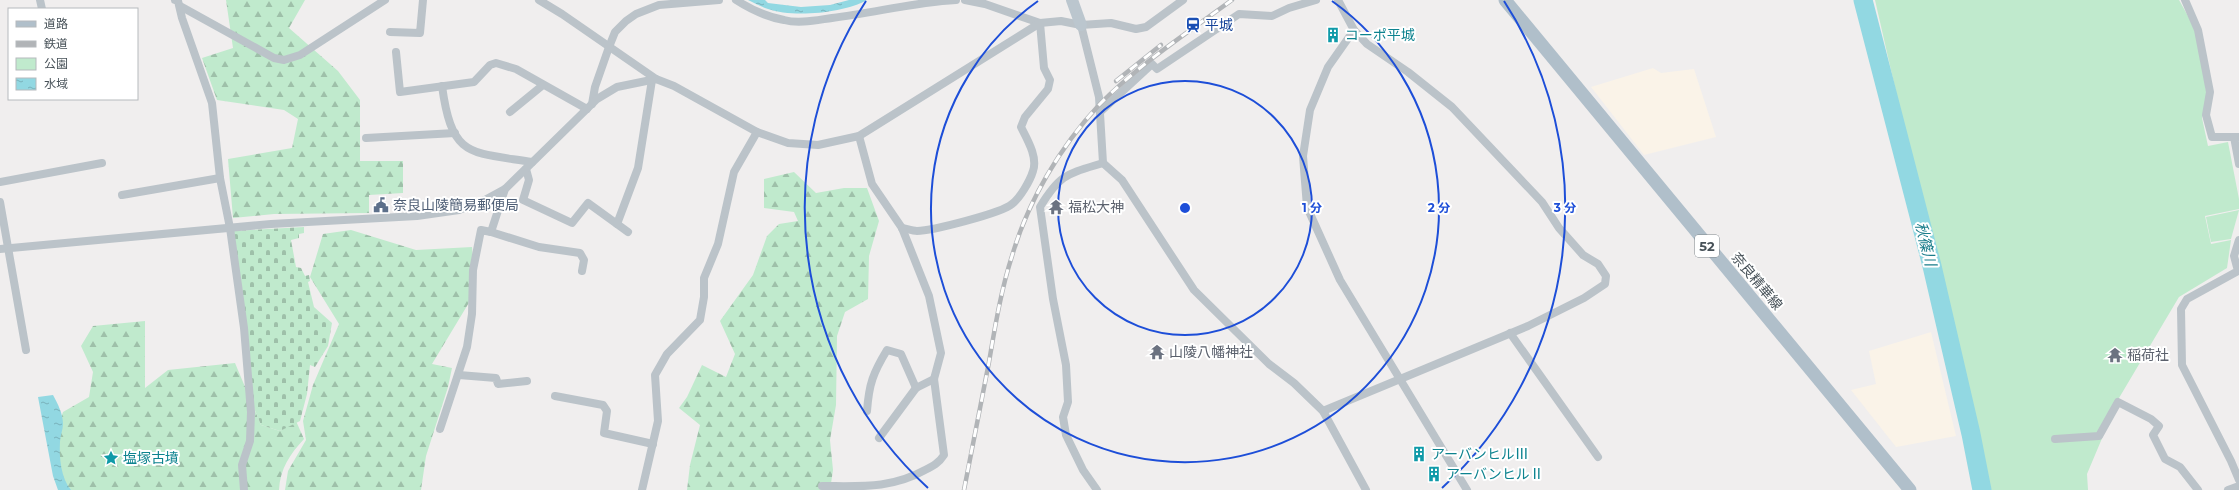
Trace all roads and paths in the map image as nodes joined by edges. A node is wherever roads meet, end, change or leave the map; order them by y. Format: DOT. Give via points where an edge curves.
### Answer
graph roads {
  1 [pos="385,0"];
  2 [pos="423,0"];
  3 [pos="539,0"];
  4 [pos="719,0"];
  5 [pos="736,0"];
  6 [pos="956,0"];
  7 [pos="965,0"];
  8 [pos="1072,0"];
  9 [pos="1183,0"];
  10 [pos="1316,0"];
  11 [pos="1338,0"];
  12 [pos="1505,0"];
  13 [pos="2185,0"];
  14 [pos="178,2"];
  15 [pos="373,4"];
  16 [pos="1040,23"];
  17 [pos="1081,25"];
  18 [pos="1354,30"];
  19 [pos="390,32"];
  20 [pos="609,47"];
  21 [pos="396,52"];
  22 [pos="654,80"];
  23 [pos="543,85"];
  24 [pos="442,86"];
  25 [pos="589,107"];
  26 [pos="510,112"];
  27 [pos="1100,112"];
  28 [pos="757,132"];
  29 [pos="455,133"];
  30 [pos="859,136"];
  31 [pos="2237,137"];
  32 [pos="366,138"];
  33 [pos="532,162"];
  34 [pos="102,163"];
  35 [pos="1103,163"];
  36 [pos="2239,164"];
  37 [pos="526,169"];
  38 [pos="220,178"];
  39 [pos="0,182"];
  40 [pos="505,189"];
  41 [pos="122,194"];
  42 [pos="0,202"];
  43 [pos="617,224"];
  44 [pos="230,228"];
  45 [pos="902,228"];
  46 [pos="491,232"];
  47 [pos="628,232"];
  48 [pos="2239,240"];
  49 [pos="4,248"];
  50 [pos="582,271"];
  51 [pos="1510,333"];
  52 [pos="26,350"];
  53 [pos="458,375"];
  54 [pos="934,379"];
  55 [pos="1400,380"];
  56 [pos="527,381"];
  57 [pos="916,388"];
  58 [pos="555,396"];
  59 [pos="867,411"];
  60 [pos="1322,411"];
  61 [pos="440,429"];
  62 [pos="879,438"];
  63 [pos="2055,439"];
  64 [pos="653,444"];
  65 [pos="1598,457"];
  66 [pos="2239,480"];
  67 [pos="822,486"];
  68 [pos="2239,486"];
  69 [pos="244,490"];
  70 [pos="642,490"];
  71 [pos="1097,490"];
  72 [pos="1366,490"];
  73 [pos="1467,490"];
  74 [pos="1910,490"];
  75 [pos="2198,490"];
  76 [pos="2228,490"];
  1 -- 15 [label="street"];
  2 -- 19 [label="street" via="420,33"];
  3 -- 20 [label="street"];
  4 -- 20 [label="street" via="659,5 636,14 615,32"];
  5 -- 6 [label="street" via="758,12 784,21 813,21 935,1"];
  7 -- 16 [label="street" via="986,4"];
  8 -- 17 [label="main road"];
  9 -- 17 [label="street" via="1146,27 1136,29 1111,24"];
  10 -- 27 [label="street" via="1272,16 1239,14 1157,69 1152,64"];
  11 -- 18 [label="street"];
  12 -- 74 [label="main road, 奈良精華線 / 52"];
  13 -- 31 [label="street" via="2198,30 2210,92 2206,115 2212,137"];
  14 -- 15 [label="street" via="274,58 284,60 300,55"];
  14 -- 38 [label="street" via="212,103"];
  16 -- 17 [label="street" via="1061,21"];
  16 -- 30 [label="street"];
  16 -- 45 [label="street" via="1044,68 1050,80 1048,89 1025,117 1021,127 1029,142 1034,161 1033,171 1020,194 1011,205 971,220 923,230"];
  17 -- 27 [label="street" via="1099,97"];
  18 -- 51 [label="street" via="1367,44 1452,107 1542,202 1559,228 1583,255 1598,264 1606,276 1605,284 1584,298"];
  18 -- 55 [label="street" via="1328,66 1310,110 1303,156 1307,207 1340,280"];
  20 -- 22 [label="street"];
  20 -- 25 [label="street"];
  21 -- 24 [label="street" via="400,92"];
  22 -- 25 [label="street" via="617,88"];
  22 -- 28 [label="street" via="674,86"];
  22 -- 43 [label="street" via="638,168"];
  23 -- 24 [label="street" via="516,69 496,63 490,65 474,82"];
  23 -- 25 [label="street"];
  23 -- 26 [label="street"];
  24 -- 29 [label="street" via="445,112"];
  25 -- 33 [label="street"];
  27 -- 35 [label="street"];
  28 -- 30 [label="street" via="788,143 818,145"];
  28 -- 64 [label="street" via="734,172 718,244 704,278 700,320 667,354 655,375 658,421"];
  29 -- 32 [label="street"];
  29 -- 33 [label="street" via="470,151"];
  30 -- 45 [label="street" via="872,184"];
  31 -- 36 [label="street"];
  33 -- 37 [label="street"];
  34 -- 39 [label="street"];
  35 -- 60 [label="street" via="1122,180 1194,290 1269,364 1294,383"];
  35 -- 71 [label="street" via="1082,168 1060,179 1040,207 1053,299 1066,365 1068,402 1063,417 1066,435"];
  37 -- 40 [label="street"];
  37 -- 43 [label="street" via="529,180 523,200 572,223 588,203"];
  38 -- 41 [label="street"];
  38 -- 44 [label="street"];
  40 -- 44 [label="street" via="459,210 417,216"];
  40 -- 46 [label="street"];
  42 -- 49 [label="street"];
  43 -- 47 [label="street"];
  44 -- 49 [label="street"];
  44 -- 69 [label="street" via="244,328 251,412 250,441 242,465"];
  45 -- 54 [label="street" via="929,296 934,317 941,353"];
  46 -- 50 [label="street" via="532,246 580,253 584,260"];
  46 -- 53 [label="street" via="481,230 473,270 472,314 467,347"];
  48 -- 66 [label="street" via="2234,256 2238,271 2186,299 2181,309 2182,365"];
  49 -- 52 [label="street"];
  51 -- 55 [label="street"];
  51 -- 65 [label="street"];
  53 -- 56 [label="street" via="496,378 498,384"];
  53 -- 61 [label="street"];
  54 -- 57 [label="street"];
  54 -- 67 [label="street" via="944,455 939,462 908,479 874,487"];
  55 -- 60 [label="street"];
  55 -- 73 [label="street"];
  57 -- 59 [label="street" via="901,354 887,350 874,372 868,391"];
  57 -- 62 [label="street"];
  58 -- 64 [label="street" via="603,405 607,411 604,433"];
  60 -- 72 [label="street"];
  63 -- 75 [label="street" via="2099,436 2118,402 2159,426 2153,435 2165,459 2180,467"];
  64 -- 70 [label="street"];
  68 -- 76 [label="street"];
}
